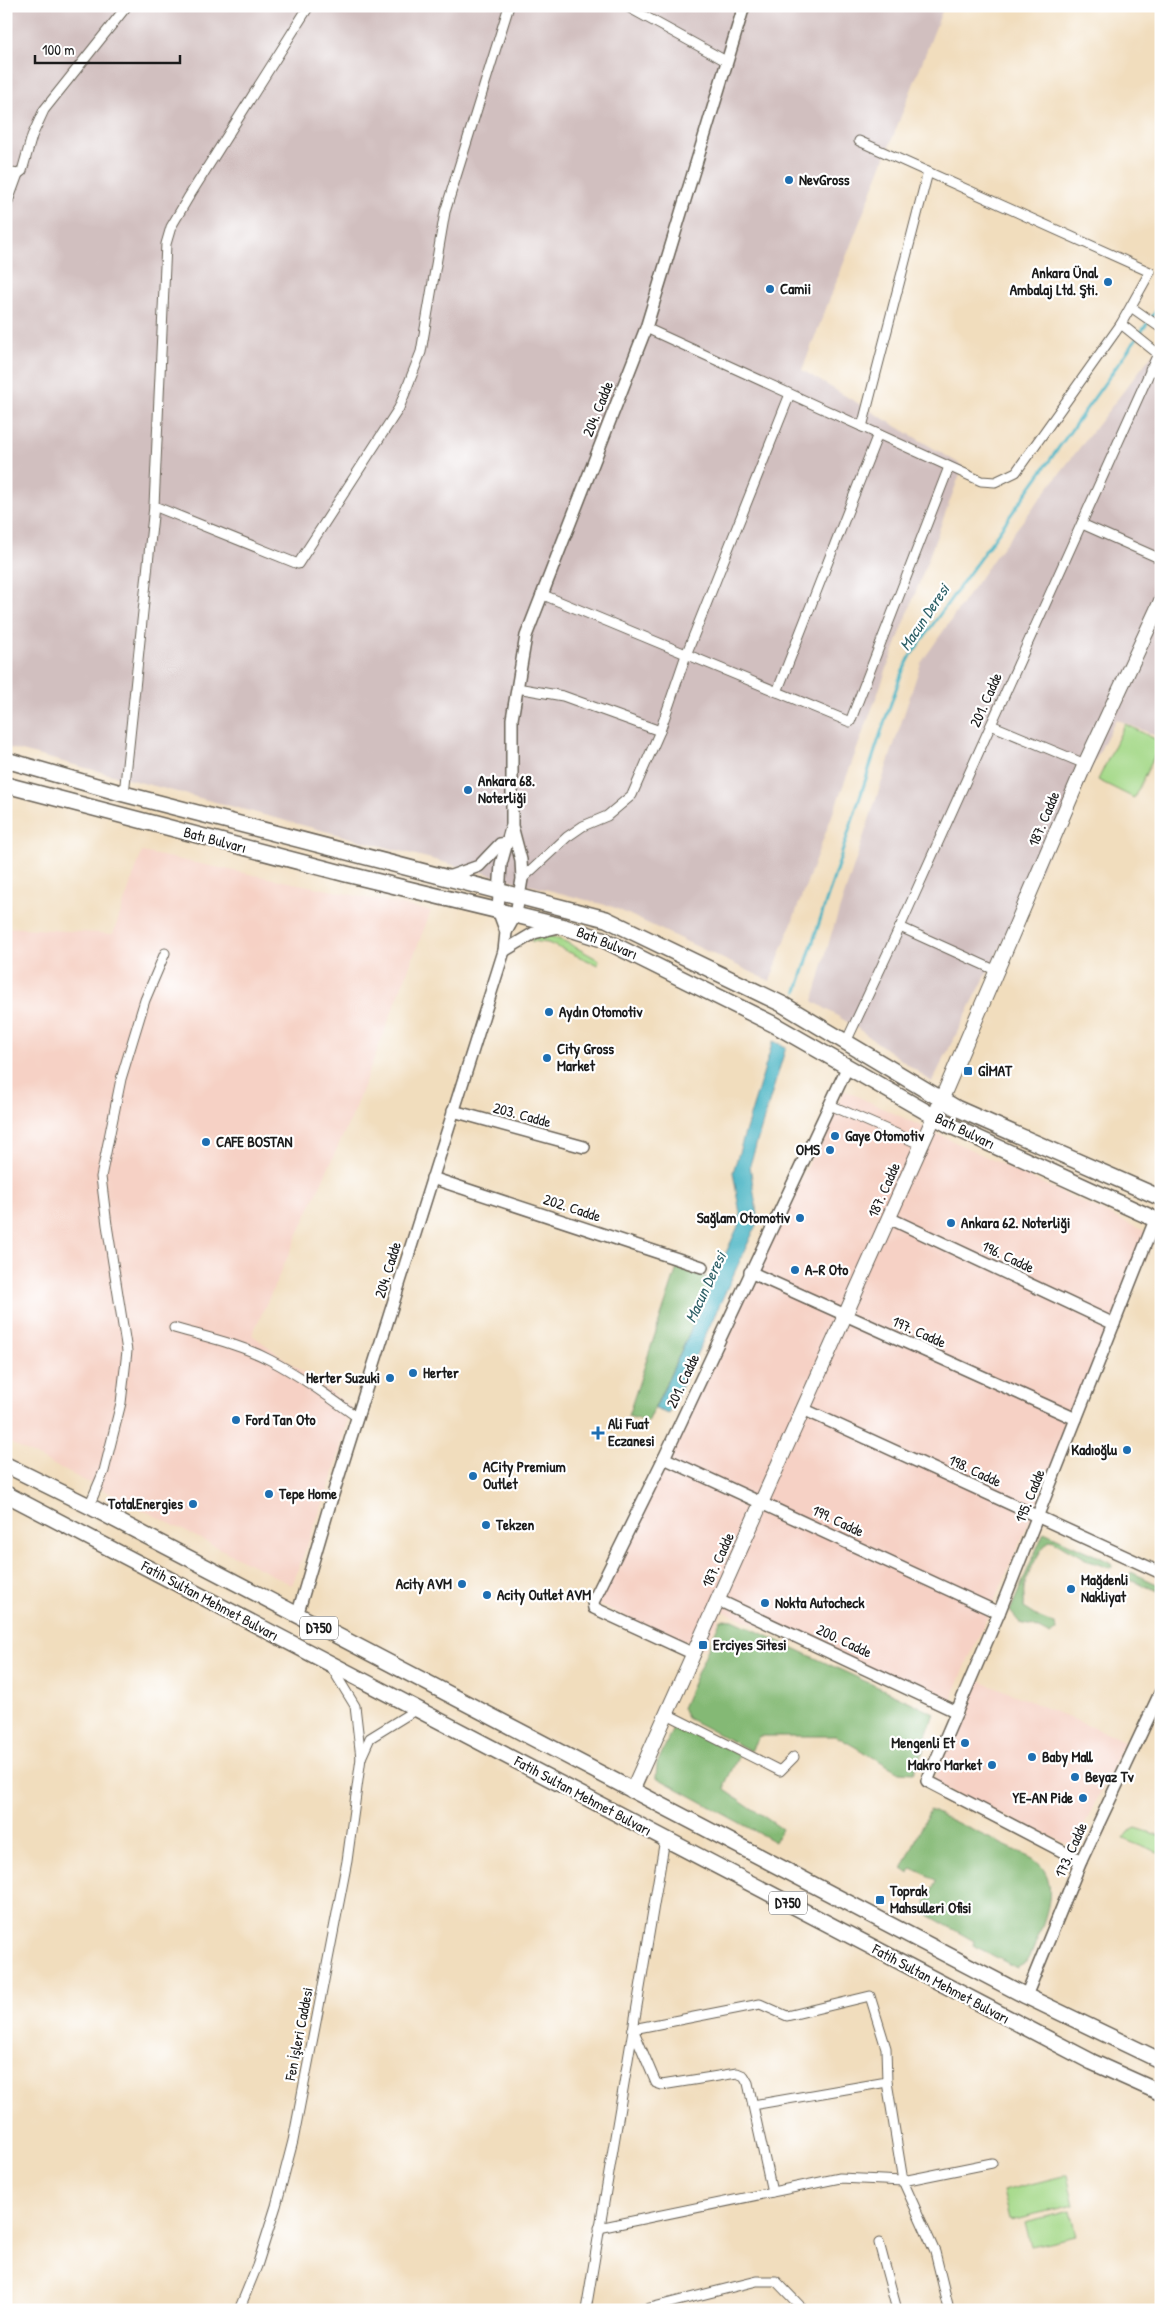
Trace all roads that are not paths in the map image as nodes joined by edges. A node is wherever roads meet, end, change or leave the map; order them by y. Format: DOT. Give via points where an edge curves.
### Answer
graph roads {
  1 [pos="127,6"];
  2 [pos="309,6"];
  3 [pos="509,6"];
  4 [pos="626,6"];
  5 [pos="744,6"];
  6 [pos="726,61"];
  7 [pos="859,141"];
  8 [pos="6,172"];
  9 [pos="928,172"];
  10 [pos="18,174"];
  11 [pos="6,212"];
  12 [pos="1131,307"];
  13 [pos="1121,324"];
  14 [pos="1159,327"];
  15 [pos="646,328"];
  16 [pos="1159,350"];
  17 [pos="1150,370"];
  18 [pos="1161,374"];
  19 [pos="790,394"];
  20 [pos="862,427"];
  21 [pos="878,434"];
  22 [pos="949,467"];
  23 [pos="154,506"];
  24 [pos="1082,524"];
  25 [pos="1161,559"];
  26 [pos="541,594"];
  27 [pos="1161,601"];
  28 [pos="686,655"];
  29 [pos="517,688"];
  30 [pos="777,692"];
  31 [pos="991,725"];
  32 [pos="660,731"];
  33 [pos="6,760"];
  34 [pos="1085,764"];
  35 [pos="6,785"];
  36 [pos="124,794"];
  37 [pos="512,826"];
  38 [pos="507,843"];
  39 [pos="448,877"];
  40 [pos="522,879"];
  41 [pos="499,890"];
  42 [pos="520,896"];
  43 [pos="498,910"];
  44 [pos="516,914"];
  45 [pos="561,926"];
  46 [pos="900,928"];
  47 [pos="506,932"];
  48 [pos="504,951"];
  49 [pos="165,952"];
  50 [pos="997,971"];
  51 [pos="846,1042"];
  52 [pos="848,1066"];
  53 [pos="942,1099"];
  54 [pos="830,1105"];
  55 [pos="453,1112"];
  56 [pos="934,1117"];
  57 [pos="922,1145"];
  58 [pos="584,1147"];
  59 [pos="432,1178"];
  60 [pos="1161,1198"];
  61 [pos="889,1218"];
  62 [pos="1158,1221"];
  63 [pos="702,1267"];
  64 [pos="750,1272"];
  65 [pos="846,1315"];
  66 [pos="1114,1324"];
  67 [pos="174,1328"];
  68 [pos="803,1409"];
  69 [pos="357,1417"];
  70 [pos="1076,1419"];
  71 [pos="664,1458"];
  72 [pos="6,1465"];
  73 [pos="6,1494"];
  74 [pos="762,1502"];
  75 [pos="88,1506"];
  76 [pos="1038,1517"];
  77 [pos="1161,1573"];
  78 [pos="718,1600"];
  79 [pos="999,1613"];
  80 [pos="297,1616"];
  81 [pos="694,1654"];
  82 [pos="329,1663"];
  83 [pos="1161,1691"];
  84 [pos="417,1709"];
  85 [pos="957,1712"];
  86 [pos="667,1714"];
  87 [pos="794,1757"];
  88 [pos="361,1758"];
  89 [pos="632,1791"];
  90 [pos="665,1839"];
  91 [pos="1081,1861"];
  92 [pos="1026,1996"];
  93 [pos="633,2029"];
  94 [pos="1161,2062"];
  95 [pos="887,2082"];
  96 [pos="1161,2093"];
  97 [pos="753,2105"];
  98 [pos="992,2163"];
  99 [pos="903,2181"];
  100 [pos="772,2192"];
  101 [pos="599,2228"];
  102 [pos="879,2243"];
  103 [pos="239,2310"];
  104 [pos="586,2310"];
  105 [pos="642,2310"];
  106 [pos="804,2310"];
  107 [pos="897,2310"];
  108 [pos="948,2310"];
  1 -- 10 [label="street" via="44,110 22,171"];
  2 -- 23 [label="street" via="188,198 166,244"];
  3 -- 23 [label="street" via="446,212 421,352 399,408 298,564"];
  4 -- 6 [label="street"];
  5 -- 6 [label="street, 204. Cadde"];
  6 -- 15 [label="street, 204. Cadde"];
  7 -- 9 [label="street"];
  8 -- 10 [label="street"];
  9 -- 12 [label="street" via="1150,272"];
  9 -- 20 [label="street"];
  10 -- 11 [label="street"];
  12 -- 13 [label="street"];
  12 -- 14 [label="street"];
  13 -- 16 [label="street"];
  13 -- 22 [label="street" via="1016,472 995,482 981,481"];
  15 -- 19 [label="street"];
  15 -- 26 [label="street, 204. Cadde"];
  16 -- 17 [label="street, 201. Cadde"];
  17 -- 18 [label="street"];
  17 -- 24 [label="street, 201. Cadde"];
  19 -- 20 [label="street"];
  19 -- 28 [label="street"];
  20 -- 21 [label="street"];
  21 -- 22 [label="street"];
  21 -- 30 [label="street"];
  22 -- 30 [label="street" via="850,722"];
  23 -- 36 [label="street"];
  24 -- 25 [label="street"];
  24 -- 31 [label="street, 201. Cadde"];
  26 -- 28 [label="street"];
  26 -- 29 [label="street, 204. Cadde" via="526,636"];
  27 -- 34 [label="main road, 187. Cadde"];
  28 -- 30 [label="street"];
  28 -- 32 [label="street"];
  29 -- 32 [label="street" via="581,701"];
  29 -- 37 [label="street, 204. Cadde" via="512,719"];
  31 -- 34 [label="street"];
  31 -- 46 [label="street, 201. Cadde"];
  32 -- 40 [label="street" via="643,773 626,802 567,837"];
  33 -- 36 [label="main road, Batı Bulvarı"];
  34 -- 50 [label="main road, 187. Cadde"];
  35 -- 43 [label="main road, Batı Bulvarı" via="346,874"];
  36 -- 39 [label="main road, Batı Bulvarı"];
  37 -- 38 [label="street, 204. Cadde"];
  37 -- 40 [label="street, 204. Cadde"];
  38 -- 39 [label="street" via="500,844 479,866"];
  38 -- 41 [label="street, 204. Cadde"];
  39 -- 41 [label="main road, Batı Bulvarı"];
  40 -- 42 [label="street, 204. Cadde"];
  41 -- 42 [label="main road, Batı Bulvarı"];
  41 -- 43 [label="street, 204. Cadde"];
  42 -- 44 [label="street, 204. Cadde"];
  42 -- 51 [label="main road, Batı Bulvarı" via="584,912 630,929 750,986"];
  43 -- 44 [label="main road, Batı Bulvarı"];
  43 -- 47 [label="street, 204. Cadde"];
  44 -- 45 [label="main road, Batı Bulvarı"];
  44 -- 47 [label="street, 204. Cadde"];
  45 -- 48 [label="street" via="534,932"];
  45 -- 52 [label="main road, Batı Bulvarı" via="602,939 638,956"];
  46 -- 50 [label="street"];
  46 -- 51 [label="street, 201. Cadde"];
  47 -- 48 [label="street, 204. Cadde"];
  48 -- 55 [label="street, 204. Cadde"];
  49 -- 75 [label="street" via="145,1000 121,1079 101,1177 127,1351 121,1403 104,1471"];
  50 -- 53 [label="main road, 187. Cadde"];
  51 -- 53 [label="main road, Batı Bulvarı"];
  52 -- 54 [label="street, 201. Cadde"];
  52 -- 56 [label="main road, Batı Bulvarı"];
  53 -- 56 [label="main road, 187. Cadde"];
  53 -- 60 [label="main road, Batı Bulvarı"];
  54 -- 57 [label="street"];
  54 -- 64 [label="street, 201. Cadde"];
  55 -- 58 [label="street, 203. Cadde"];
  55 -- 59 [label="street, 204. Cadde"];
  56 -- 57 [label="main road, 187. Cadde"];
  56 -- 62 [label="main road, Batı Bulvarı"];
  57 -- 61 [label="main road, 187. Cadde"];
  59 -- 63 [label="street, 202. Cadde"];
  59 -- 69 [label="street, 204. Cadde"];
  61 -- 65 [label="main road, 187. Cadde"];
  61 -- 66 [label="street, 196. Cadde"];
  62 -- 66 [label="street, 195. Cadde"];
  64 -- 65 [label="street, 197. Cadde"];
  64 -- 71 [label="street, 201. Cadde"];
  65 -- 68 [label="main road, 187. Cadde"];
  65 -- 70 [label="street, 197. Cadde"];
  66 -- 70 [label="street, 195. Cadde"];
  67 -- 69 [label="street" via="220,1340 268,1359"];
  68 -- 74 [label="main road, 187. Cadde"];
  68 -- 76 [label="street, 198. Cadde"];
  69 -- 80 [label="street, 204. Cadde"];
  70 -- 76 [label="street, 195. Cadde"];
  71 -- 74 [label="street, 199. Cadde"];
  71 -- 81 [label="street, 201. Cadde" via="592,1606"];
  72 -- 75 [label="main road, Fatih Sultan Mehmet Bulvarı / D750"];
  73 -- 82 [label="main road, Fatih Sultan Mehmet Bulvarı / D750"];
  74 -- 78 [label="main road, 187. Cadde"];
  74 -- 79 [label="street, 199. Cadde"];
  75 -- 80 [label="main road, Fatih Sultan Mehmet Bulvarı / D750"];
  76 -- 77 [label="street, 198. Cadde"];
  76 -- 79 [label="street, 195. Cadde"];
  78 -- 81 [label="main road, 187. Cadde"];
  78 -- 85 [label="street, 200. Cadde"];
  79 -- 85 [label="street, 195. Cadde"];
  80 -- 89 [label="main road, Fatih Sultan Mehmet Bulvarı / D750"];
  81 -- 86 [label="main road, 187. Cadde"];
  82 -- 84 [label="main road, Fatih Sultan Mehmet Bulvarı / D750"];
  82 -- 88 [label="street" via="355,1706"];
  83 -- 91 [label="street, 173. Cadde"];
  84 -- 88 [label="street" via="370,1738"];
  84 -- 90 [label="main road, Fatih Sultan Mehmet Bulvarı / D750"];
  85 -- 91 [label="street, 195. Cadde" via="927,1782"];
  86 -- 87 [label="street" via="780,1771"];
  86 -- 89 [label="main road, 187. Cadde"];
  88 -- 103 [label="street, Fen İşleri Caddesi" via="347,1861 293,2141 273,2214"];
  89 -- 92 [label="main road, Fatih Sultan Mehmet Bulvarı / D750"];
  90 -- 93 [label="street"];
  90 -- 96 [label="main road, Fatih Sultan Mehmet Bulvarı / D750" via="1092,2062"];
  91 -- 92 [label="street, 173. Cadde"];
  92 -- 94 [label="main road, Fatih Sultan Mehmet Bulvarı / D750"];
  93 -- 95 [label="street" via="760,2004 787,2016 870,1996 886,2048"];
  93 -- 97 [label="street" via="656,2083 662,2085 737,2073 748,2083"];
  93 -- 101 [label="street"];
  95 -- 97 [label="street"];
  95 -- 99 [label="street"];
  97 -- 100 [label="street"];
  98 -- 99 [label="street"];
  99 -- 100 [label="street" via="840,2178"];
  99 -- 108 [label="street" via="935,2252"];
  100 -- 101 [label="street"];
  101 -- 104 [label="street"];
  102 -- 107 [label="street"];
  105 -- 106 [label="street" via="756,2281 776,2281"];
}
